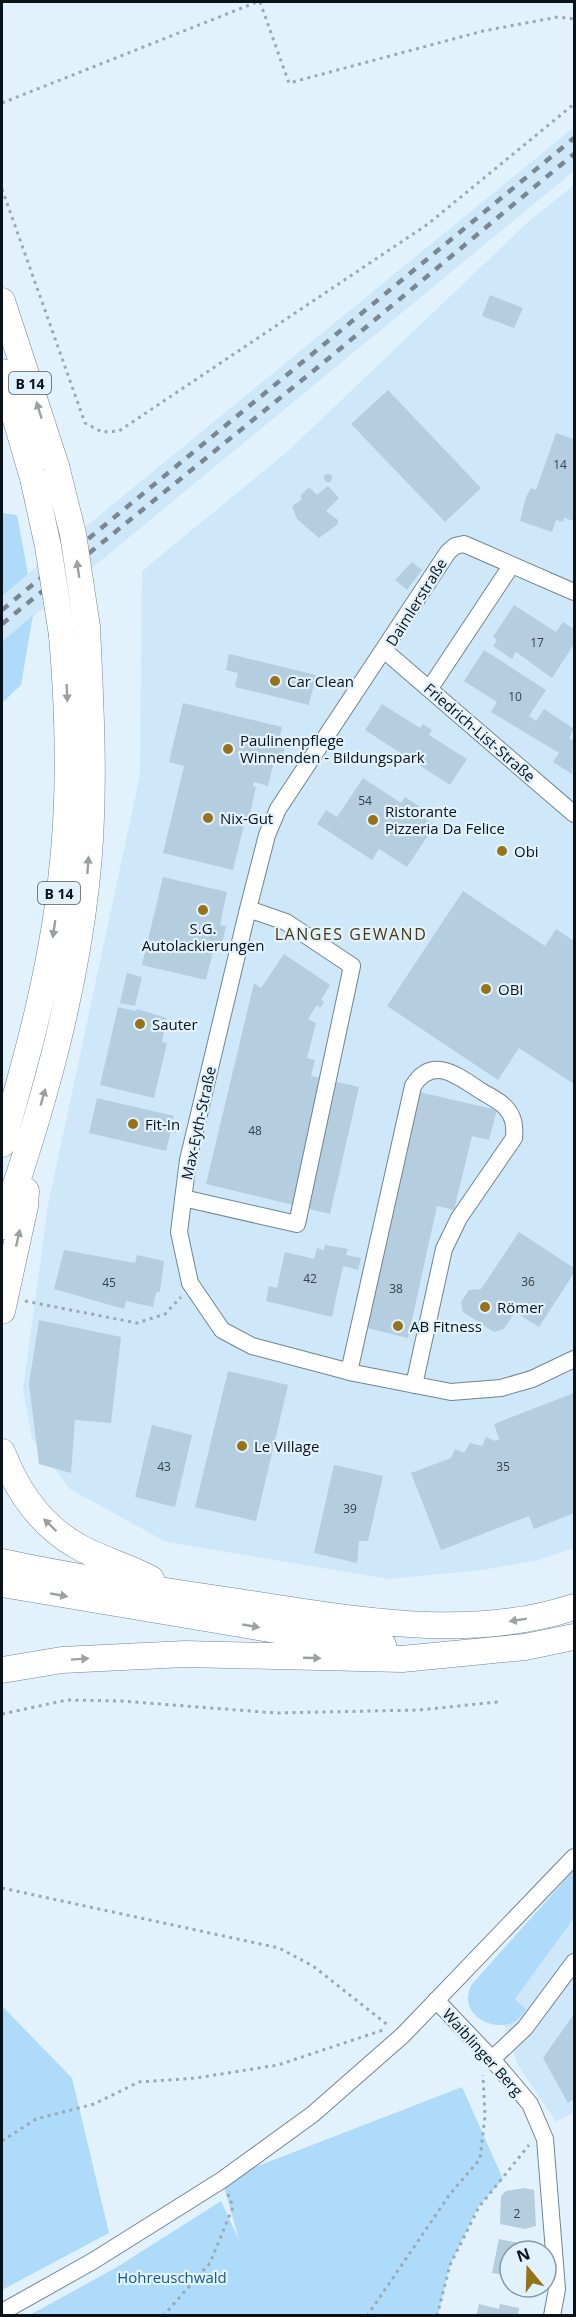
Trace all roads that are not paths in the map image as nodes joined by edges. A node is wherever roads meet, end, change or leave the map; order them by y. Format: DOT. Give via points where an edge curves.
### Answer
graph roads {
  1 [pos="2,300"];
  2 [pos="2,372"];
  3 [pos="511,566"];
  4 [pos="574,592"];
  5 [pos="386,651"];
  6 [pos="430,688"];
  7 [pos="573,807"];
  8 [pos="248,909"];
  9 [pos="2,1144"];
  10 [pos="27,1153"];
  11 [pos="183,1198"];
  12 [pos="2,1226"];
  13 [pos="10,1305"];
  14 [pos="574,1359"];
  15 [pos="349,1372"];
  16 [pos="414,1385"];
  17 [pos="2,1452"];
  18 [pos="2,1562"];
  19 [pos="2,1584"];
  20 [pos="175,1593"];
  21 [pos="574,1606"];
  22 [pos="574,1637"];
  23 [pos="453,1655"];
  24 [pos="2,1670"];
  25 [pos="574,1857"];
  26 [pos="574,1962"];
  27 [pos="436,2000"];
  28 [pos="492,2059"];
  29 [pos="2,2312"];
  30 [pos="552,2316"];
  10 -- 1 [label="highway, B 14, one-way, bridge" via="66,1004 87,885 93,760 87,627 73,534 56,466"];
  2 -- 9 [label="highway, B 14, one-way, bridge" via="48,546 62,635 69,761 61,882 41,998"];
  3 -- 4 [label="street, Daimlerstraße"];
  3 -- 5 [label="street, Daimlerstraße" via="464,544 455,546"];
  3 -- 6 [label="street"];
  5 -- 6 [label="street, Friedrich-List-Straße"];
  5 -- 8 [label="street, Max-Eyth-Straße" via="278,809"];
  6 -- 7 [label="street, Friedrich-List-Straße"];
  8 -- 11 [label="street, Max-Eyth-Straße" via="188,1160"];
  8 -- 11 [label="street" via="286,922 352,966 297,1224"];
  10 -- 12 [label="highway, B 14"];
  13 -- 10 [label="highway, one-way" via="25,1206"];
  11 -- 15 [label="street, Max-Eyth-Straße" via="179,1232 190,1283 222,1330 252,1346"];
  14 -- 16 [label="street, Max-Eyth-Straße" via="532,1379 501,1388 451,1392"];
  15 -- 16 [label="street, Max-Eyth-Straße"];
  15 -- 16 [label="street" via="413,1086 420,1075 434,1070 449,1071 505,1107 515,1123 514,1138 459,1218 444,1249"];
  20 -- 17 [label="highway, one-way" via="56,1532 22,1494"];
  18 -- 20 [label="highway"];
  19 -- 23 [label="highway, one-way" via="286,1632"];
  21 -- 20 [label="highway, one-way" via="523,1620 440,1626 355,1619"];
  22 -- 23 [label="highway"];
  24 -- 23 [label="highway, one-way" via="62,1660 185,1654 348,1659"];
  25 -- 27 [label="street"];
  26 -- 28 [label="street" via="525,2028"];
  27 -- 28 [label="street, Waiblinger Berg"];
  27 -- 29 [label="street" via="396,2031 313,2114 222,2180 93,2261"];
  28 -- 30 [label="street, Waiblinger Berg" via="530,2104 545,2139 557,2289"];
}
